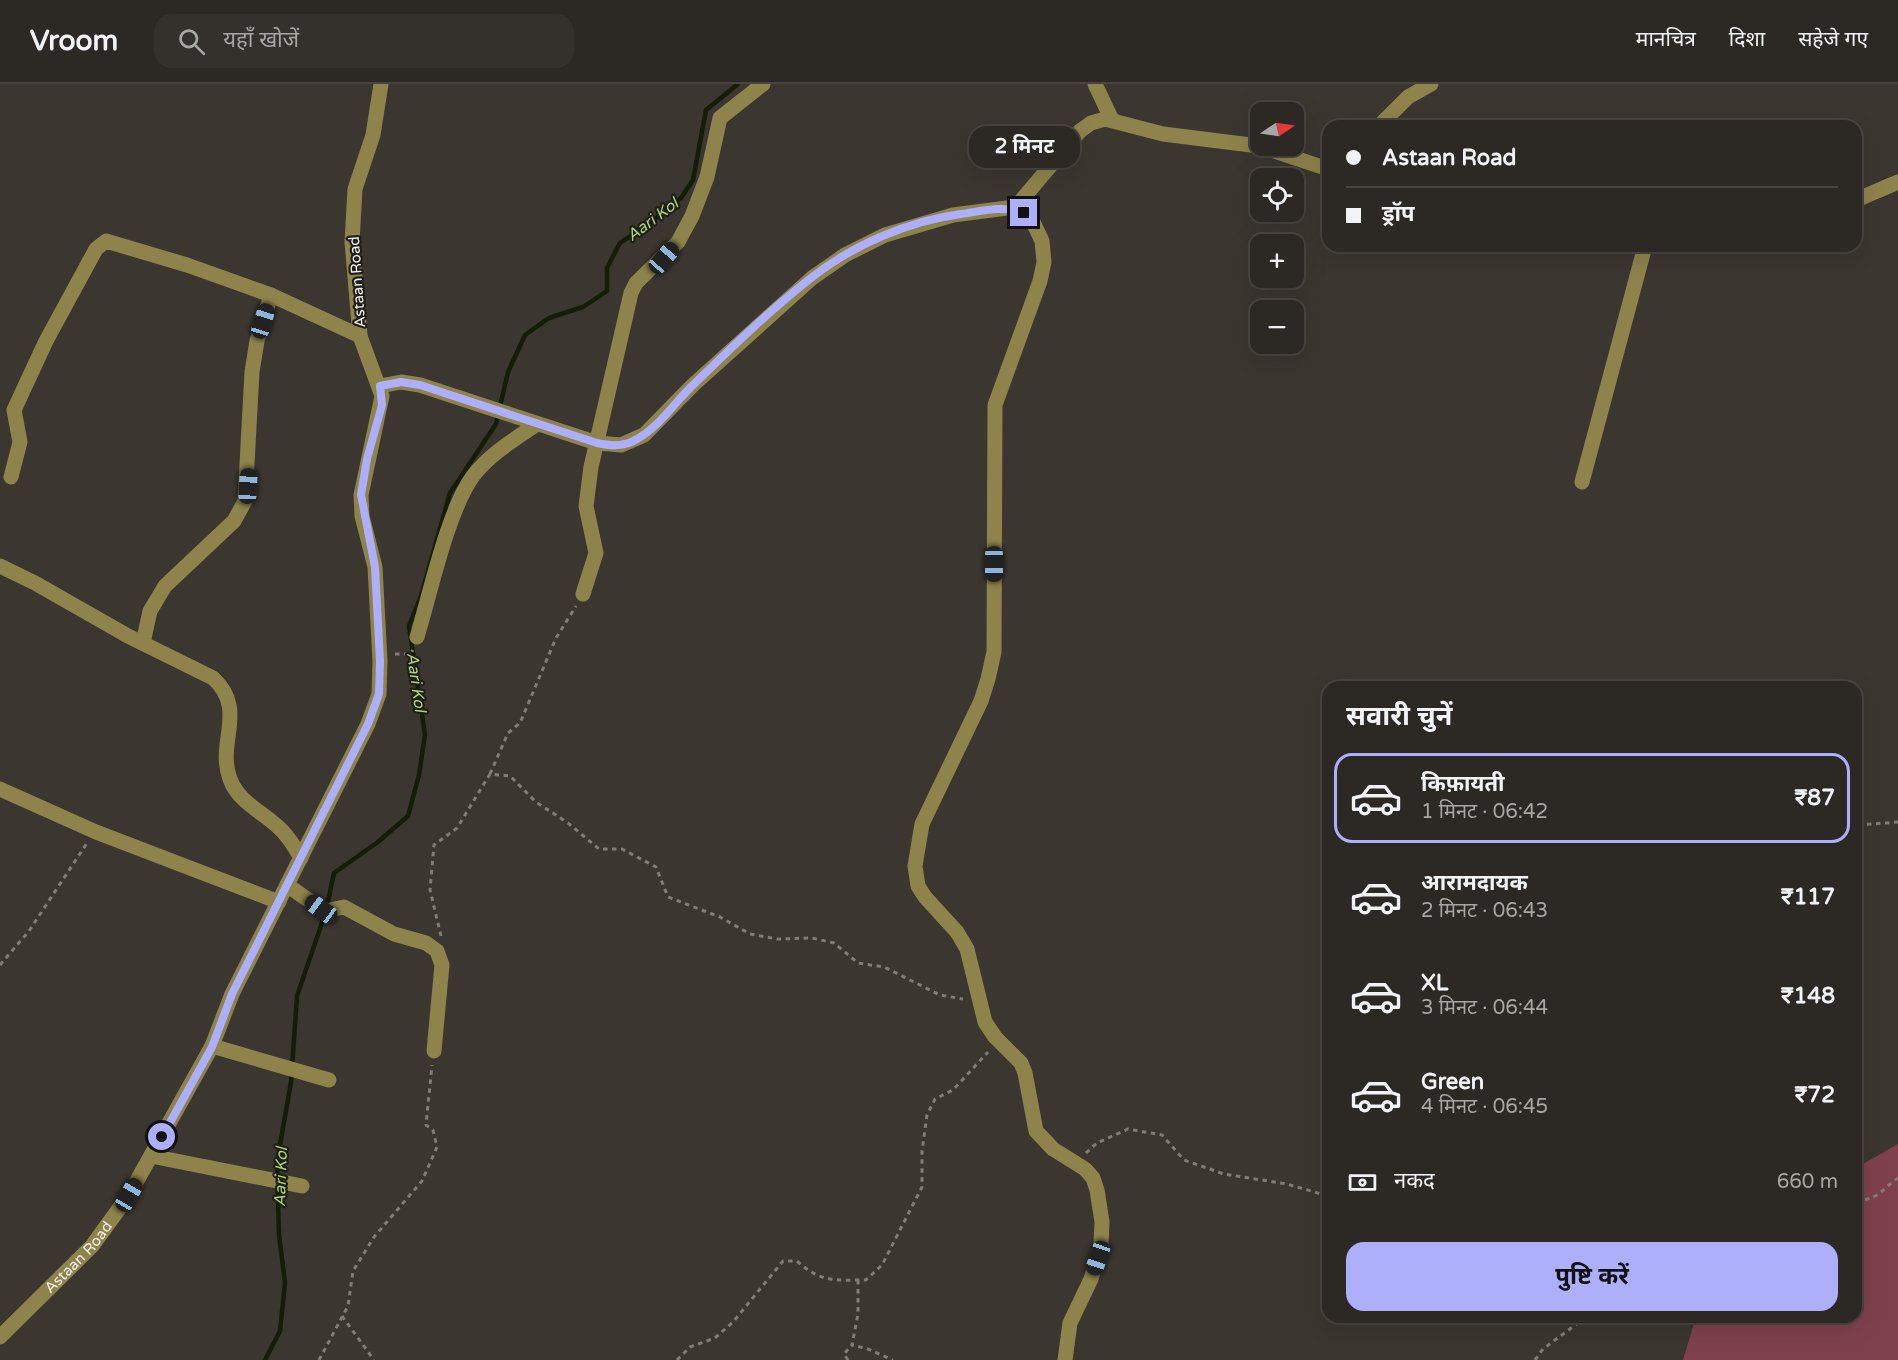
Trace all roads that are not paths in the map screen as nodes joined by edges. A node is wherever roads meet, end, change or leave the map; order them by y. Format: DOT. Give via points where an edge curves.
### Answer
graph roads {
  1 [pos="381,84"];
  2 [pos="763,84"];
  3 [pos="1096,84"];
  4 [pos="1431,84"];
  5 [pos="1112,120"];
  6 [pos="1385,120"];
  7 [pos="1322,167"];
  8 [pos="1898,182"];
  9 [pos="1862,197"];
  10 [pos="1014,209"];
  11 [pos="1643,252"];
  12 [pos="271,295"];
  13 [pos="360,336"];
  14 [pos="380,386"];
  15 [pos="537,423"];
  16 [pos="597,443"];
  17 [pos="11,477"];
  18 [pos="1582,482"];
  19 [pos="0,566"];
  20 [pos="583,594"];
  21 [pos="417,637"];
  22 [pos="143,643"];
  23 [pos="0,789"];
  24 [pos="301,858"];
  25 [pos="287,885"];
  26 [pos="279,902"];
  27 [pos="212,1047"];
  28 [pos="434,1051"];
  29 [pos="329,1080"];
  30 [pos="151,1156"];
  31 [pos="295,1184"];
  32 [pos="0,1337"];
  33 [pos="1065,1360"];
  1 -- 13 [label="street, Astaan Road" via="373,135 355,189 352,242"];
  2 -- 16 [label="street" via="720,118 707,177 692,216 678,242 636,283"];
  3 -- 5 [label="street"];
  4 -- 6 [label="street" via="1408,97"];
  5 -- 7 [label="street" via="1163,134 1259,146"];
  5 -- 10 [label="street" via="1100,119 1080,131"];
  8 -- 9 [label="street"];
  10 -- 16 [label="street" via="923,222 845,255 784,302 644,435 621,445"];
  10 -- 33 [label="street" via="1024,213 1038,229 1044,262 1029,318 995,405 994,652 981,701 922,824 915,866 918,886 967,949 988,1028 1021,1063 1036,1131 1053,1149 1093,1178 1097,1190 1101,1244 1091,1279 1070,1323"];
  11 -- 18 [label="street"];
  12 -- 13 [label="street"];
  12 -- 17 [label="street" via="116,242 101,243 46,341 15,410 20,442"];
  12 -- 22 [label="street" via="252,372 245,501 234,521 165,586 150,611"];
  13 -- 14 [label="street, Astaan Road"];
  14 -- 15 [label="street" via="407,382"];
  14 -- 24 [label="street, Astaan Road" via="382,405 361,495 375,574 379,694"];
  15 -- 16 [label="street"];
  15 -- 21 [label="street" via="493,456 472,478 454,516"];
  16 -- 20 [label="street" via="586,506 596,553"];
  19 -- 22 [label="street"];
  22 -- 24 [label="street" via="213,678 224,688 231,712 226,756 230,779 243,799 285,834"];
  23 -- 26 [label="street" via="96,832"];
  24 -- 25 [label="street, Astaan Road"];
  25 -- 26 [label="street, Astaan Road"];
  25 -- 28 [label="street" via="328,910 344,907 394,934 426,943 437,951 441,959"];
  26 -- 27 [label="street, Astaan Road" via="232,994"];
  27 -- 29 [label="street"];
  27 -- 30 [label="street, Astaan Road"];
  30 -- 31 [label="street"];
  30 -- 32 [label="street, Astaan Road" via="106,1230"];
}
